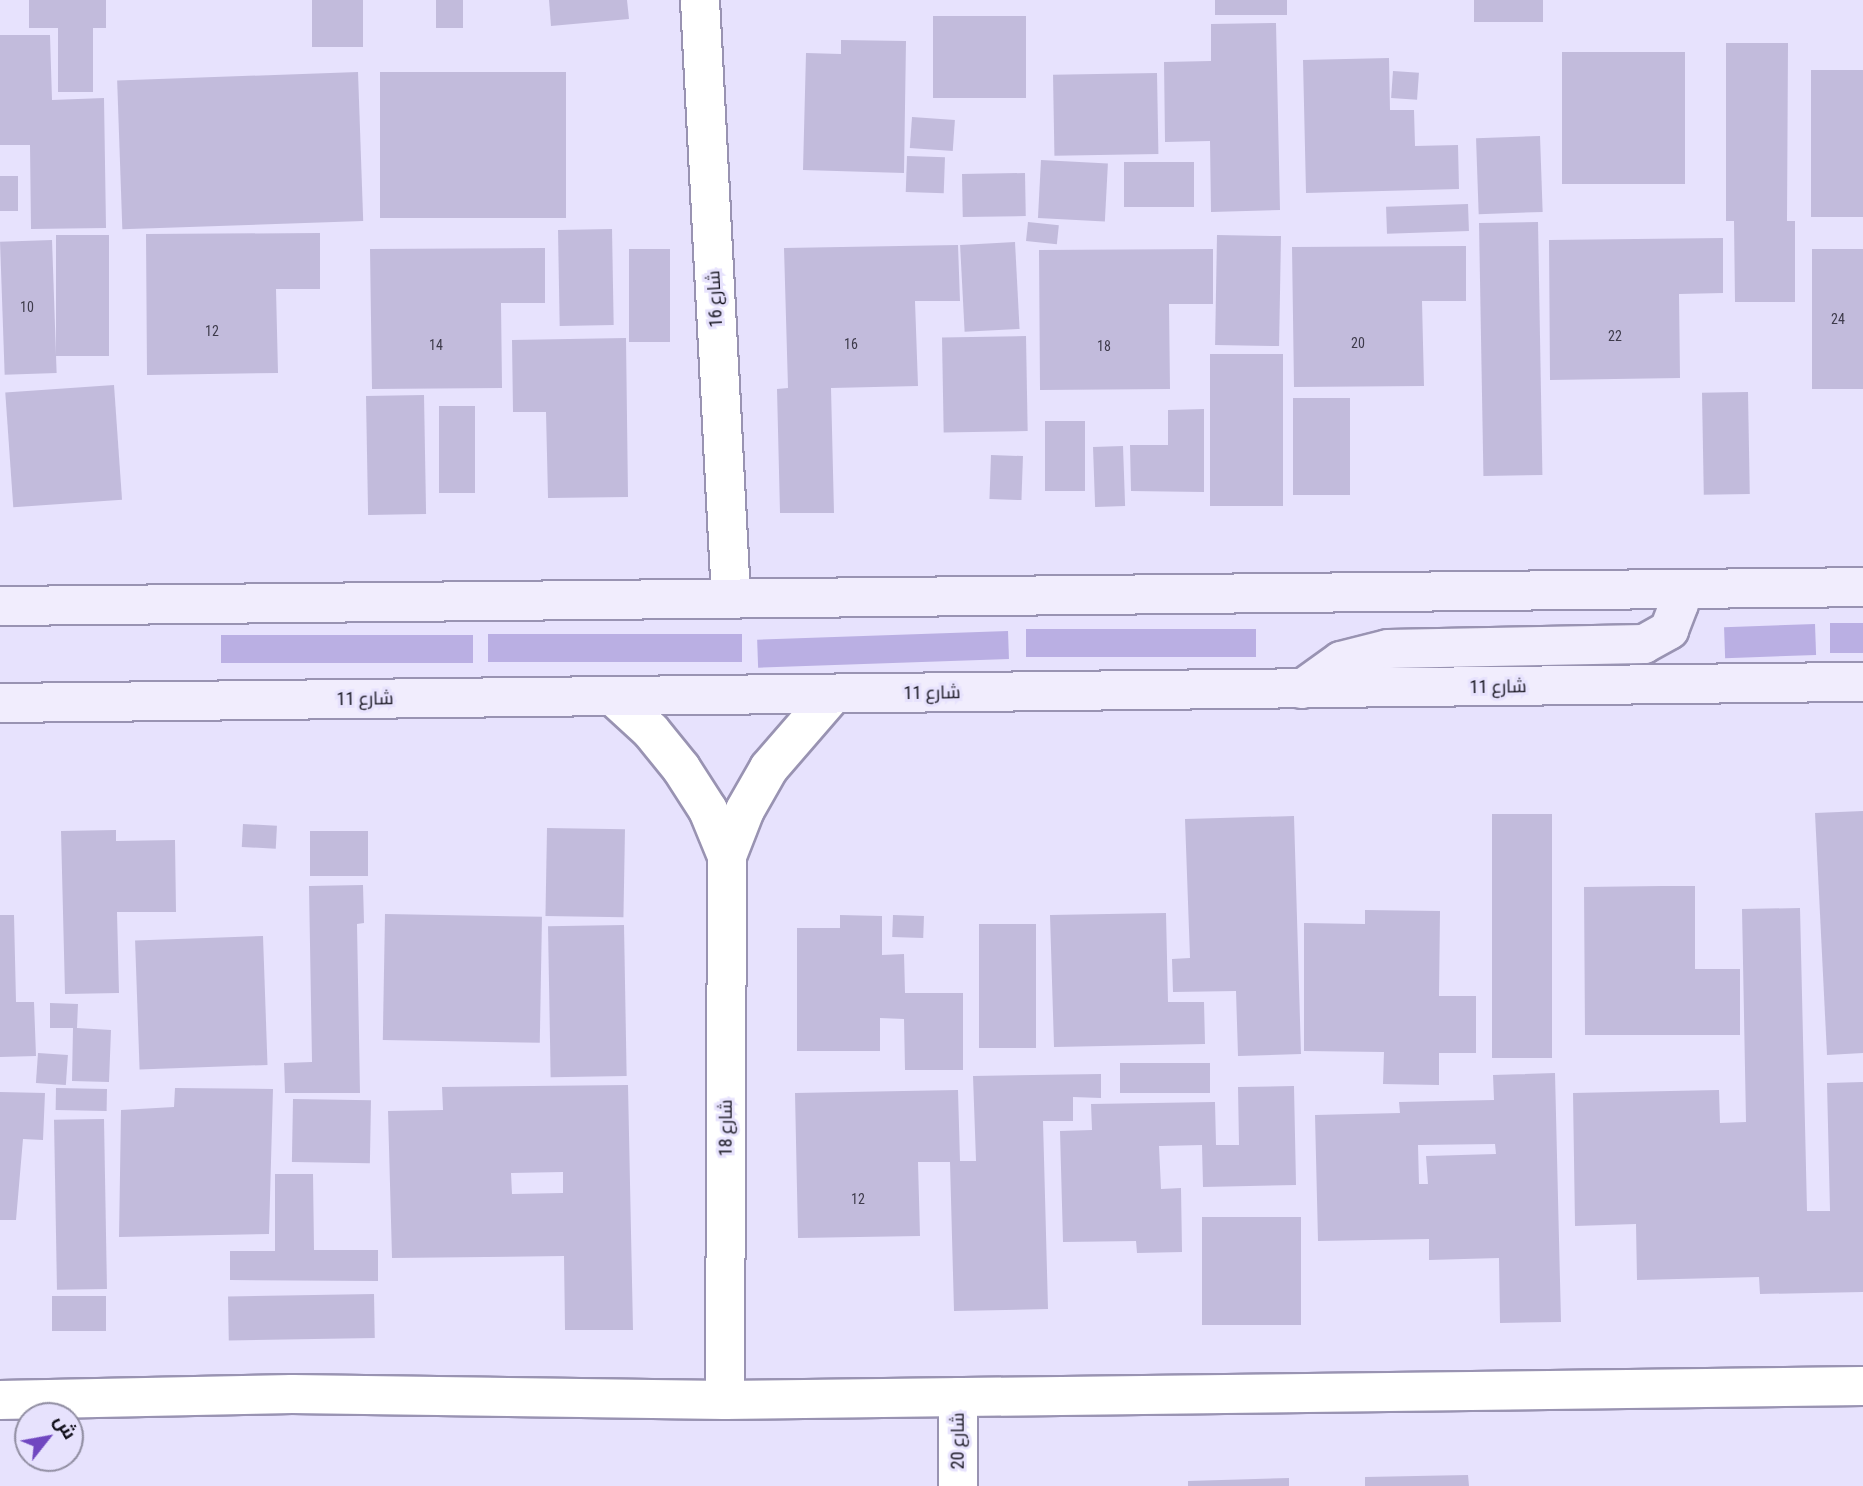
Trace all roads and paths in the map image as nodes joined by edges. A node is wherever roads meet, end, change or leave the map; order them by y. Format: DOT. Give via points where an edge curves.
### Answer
graph roads {
  1 [pos="700,0"];
  2 [pos="1863,587"];
  3 [pos="1678,590"];
  4 [pos="731,597"];
  5 [pos="0,606"];
  6 [pos="1863,682"];
  7 [pos="1302,689"];
  8 [pos="833,694"];
  9 [pos="614,697"];
  10 [pos="0,703"];
  11 [pos="727,856"];
  12 [pos="1863,1386"];
  13 [pos="958,1397"];
  14 [pos="0,1400"];
  15 [pos="725,1400"];
  16 [pos="958,1486"];
  1 -- 4 [label="street, شارع 16"];
  2 -- 3 [label="street"];
  3 -- 4 [label="street"];
  3 -- 7 [label="street" via="1679,604 1669,630 1644,644 1388,649 1341,661"];
  4 -- 5 [label="street"];
  6 -- 7 [label="street, شارع 11"];
  7 -- 8 [label="street, شارع 11"];
  8 -- 9 [label="street, شارع 11"];
  8 -- 11 [label="street, شارع 18" via="769,768 745,810"];
  9 -- 10 [label="street, شارع 11"];
  9 -- 11 [label="street, شارع 18" via="651,730 681,768 708,810"];
  11 -- 15 [label="street, شارع 18"];
  12 -- 13 [label="street"];
  13 -- 15 [label="street"];
  13 -- 16 [label="street, شارع 20"];
  14 -- 15 [label="street" via="292,1394"];
}
